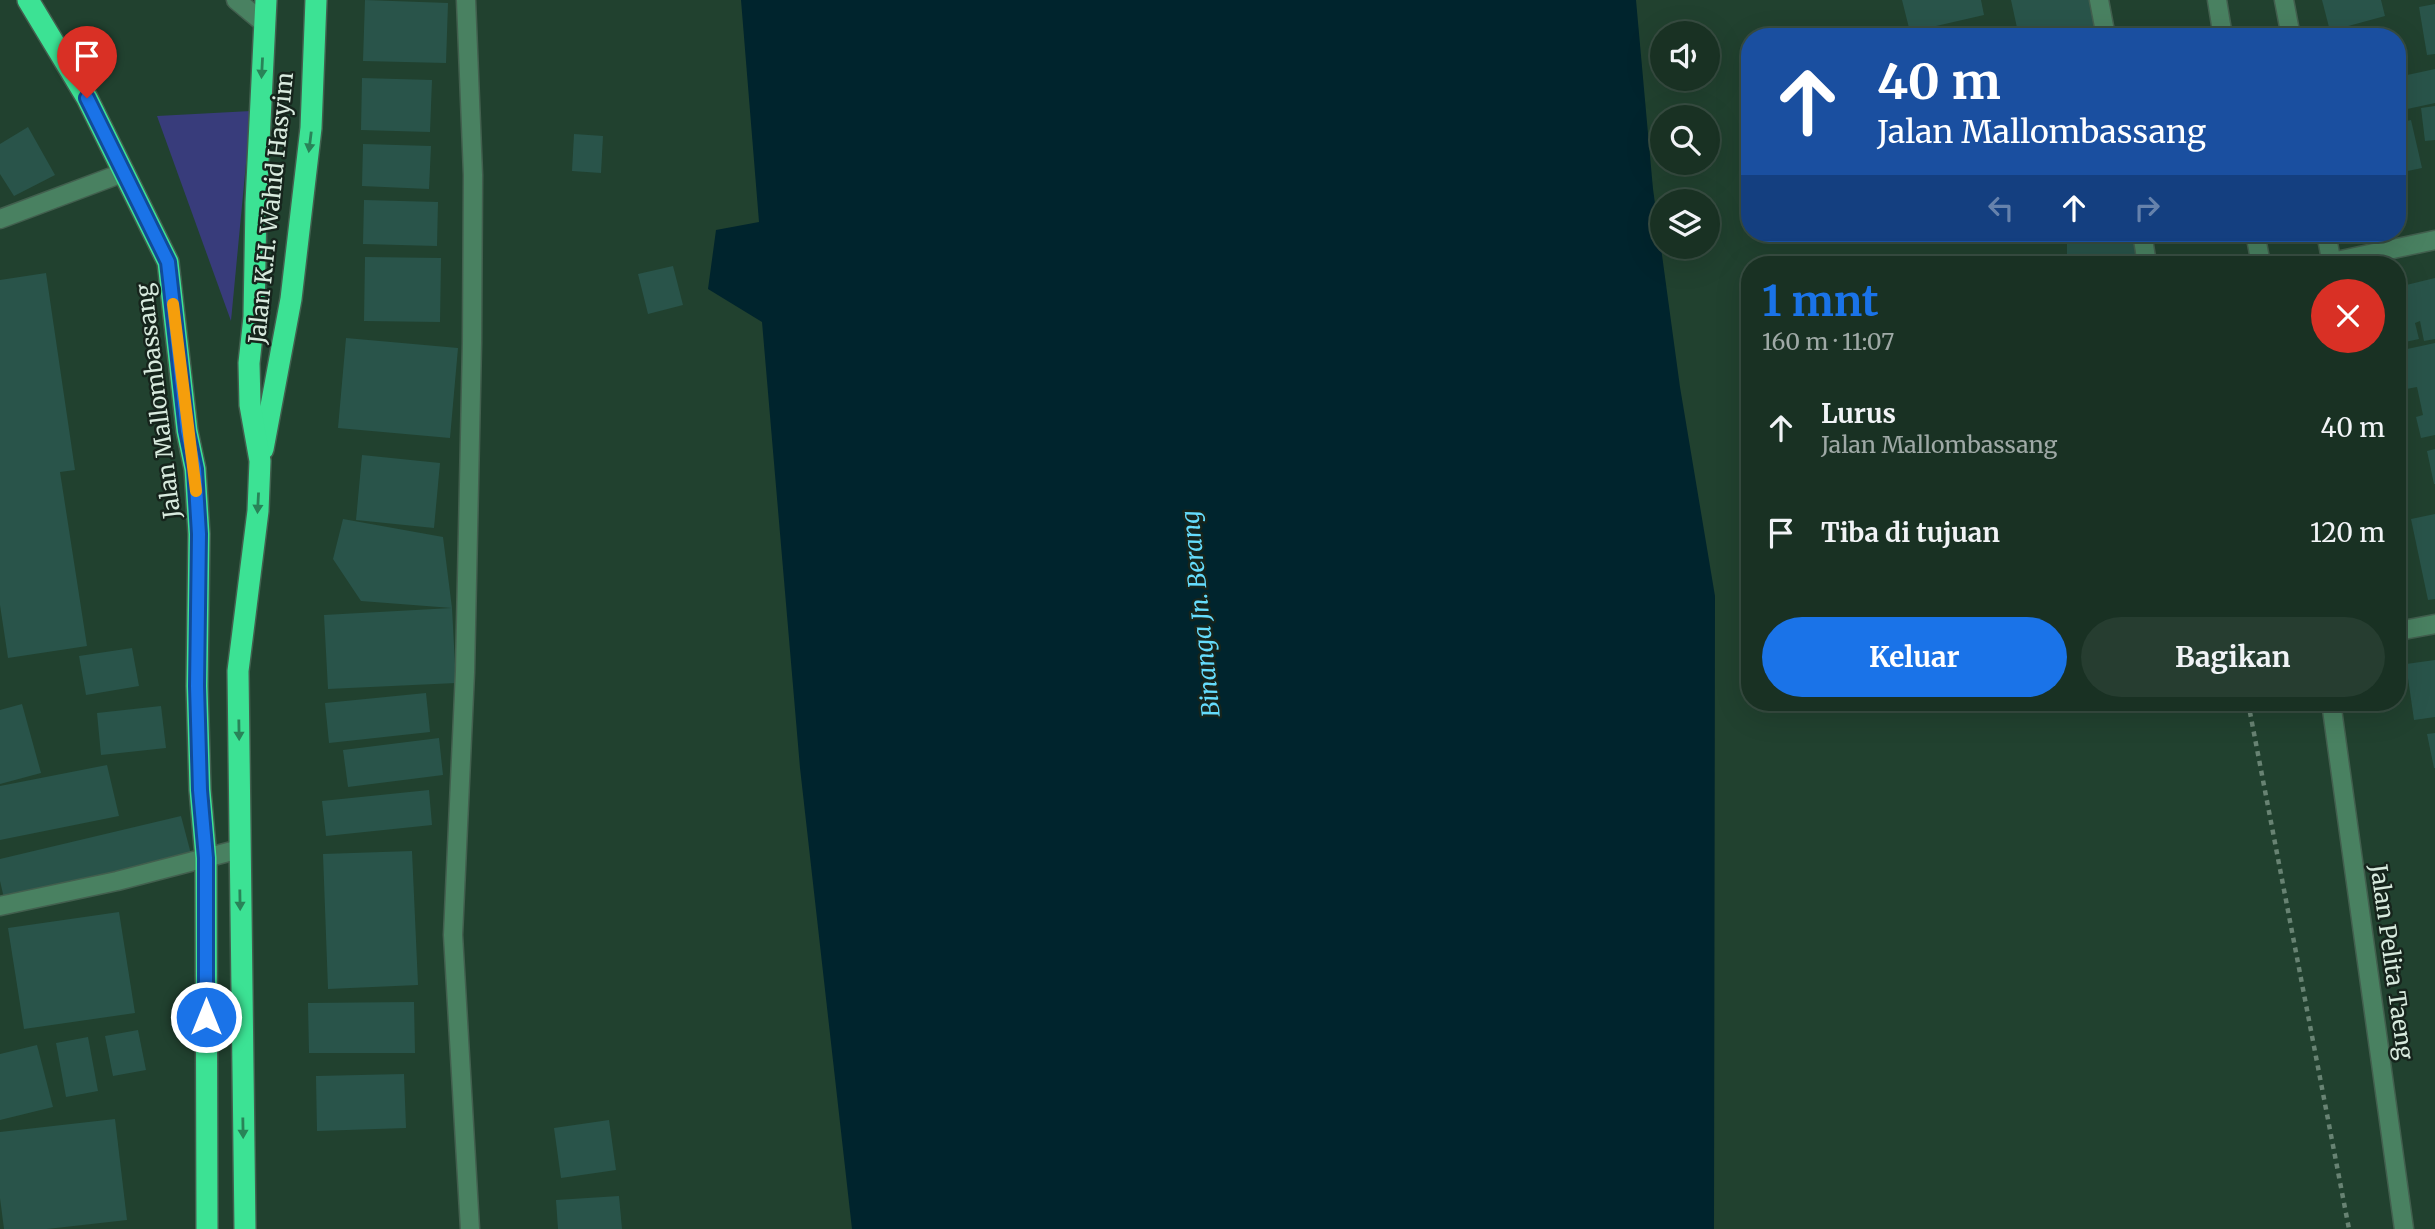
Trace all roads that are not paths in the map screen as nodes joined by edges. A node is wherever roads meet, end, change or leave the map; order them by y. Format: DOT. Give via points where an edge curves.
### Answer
graph roads {
  1 [pos="28,0"];
  2 [pos="236,0"];
  3 [pos="266,0"];
  4 [pos="316,0"];
  5 [pos="467,0"];
  6 [pos="2099,0"];
  7 [pos="2217,0"];
  8 [pos="2284,0"];
  9 [pos="265,24"];
  10 [pos="2104,28"];
  11 [pos="2222,28"];
  12 [pos="2289,28"];
  13 [pos="125,172"];
  14 [pos="0,219"];
  15 [pos="2435,240"];
  16 [pos="2363,256"];
  17 [pos="260,461"];
  18 [pos="2435,624"];
  19 [pos="2406,625"];
  20 [pos="2332,711"];
  21 [pos="240,849"];
  22 [pos="206,858"];
  23 [pos="0,906"];
  24 [pos="207,1229"];
  25 [pos="244,1229"];
  26 [pos="470,1229"];
  27 [pos="2404,1229"];
  1 -- 13 [label="highway, Jalan Mallombassang"];
  2 -- 9 [label="street"];
  3 -- 9 [label="highway, Jalan K.H. Wahid Hasyim"];
  4 -- 17 [label="highway, Jalan K.H. Wahid Hasyim, one-way" via="311,128 291,299"];
  5 -- 26 [label="street" via="473,175 471,356 465,672 453,935"];
  6 -- 10 [label="street"];
  7 -- 11 [label="street"];
  8 -- 12 [label="street"];
  9 -- 17 [label="highway, Jalan K.H. Wahid Hasyim, one-way" via="250,363 250,405"];
  13 -- 14 [label="street"];
  13 -- 22 [label="highway, Jalan Mallombassang" via="168,262 195,469 197,686"];
  15 -- 16 [label="street"];
  17 -- 21 [label="highway, one-way" via="238,671"];
  18 -- 19 [label="street"];
  20 -- 27 [label="street, Jalan Pelita Taeng"];
  21 -- 22 [label="street"];
  21 -- 25 [label="highway, one-way"];
  22 -- 23 [label="street"];
  22 -- 24 [label="highway, Jalan Mallombassang"];
}
